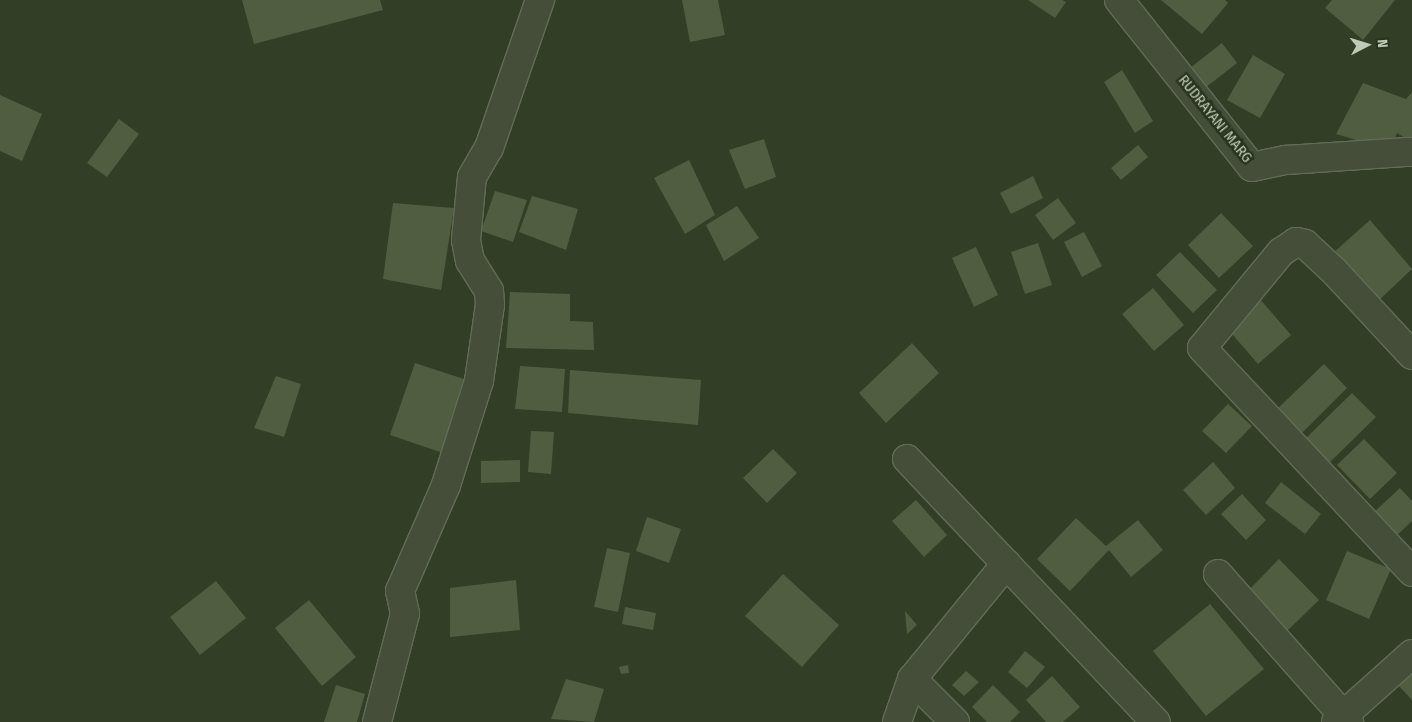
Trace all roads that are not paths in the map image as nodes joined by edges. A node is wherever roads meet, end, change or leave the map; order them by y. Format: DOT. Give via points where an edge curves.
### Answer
graph roads {
  1 [pos="540,0"];
  2 [pos="1119,0"];
  3 [pos="1409,152"];
  4 [pos="1412,355"];
  5 [pos="907,459"];
  6 [pos="1006,564"];
  7 [pos="1412,572"];
  8 [pos="1218,574"];
  9 [pos="1412,654"];
  10 [pos="912,679"];
  11 [pos="1343,720"];
  12 [pos="377,722"];
  13 [pos="897,722"];
  14 [pos="955,722"];
  15 [pos="1156,722"];
  1 -- 12 [label="street" via="489,148 472,177 466,240 470,261 489,291 490,305 479,381 446,485 400,591 405,614"];
  2 -- 3 [label="street, RUDRAYANI MARG" via="1252,167 1286,160"];
  4 -- 7 [label="street" via="1334,271 1305,244 1296,242 1281,252 1202,348"];
  5 -- 6 [label="street"];
  6 -- 10 [label="street"];
  6 -- 15 [label="street"];
  8 -- 11 [label="street"];
  9 -- 11 [label="street"];
  10 -- 13 [label="street"];
  10 -- 14 [label="street"];
}
